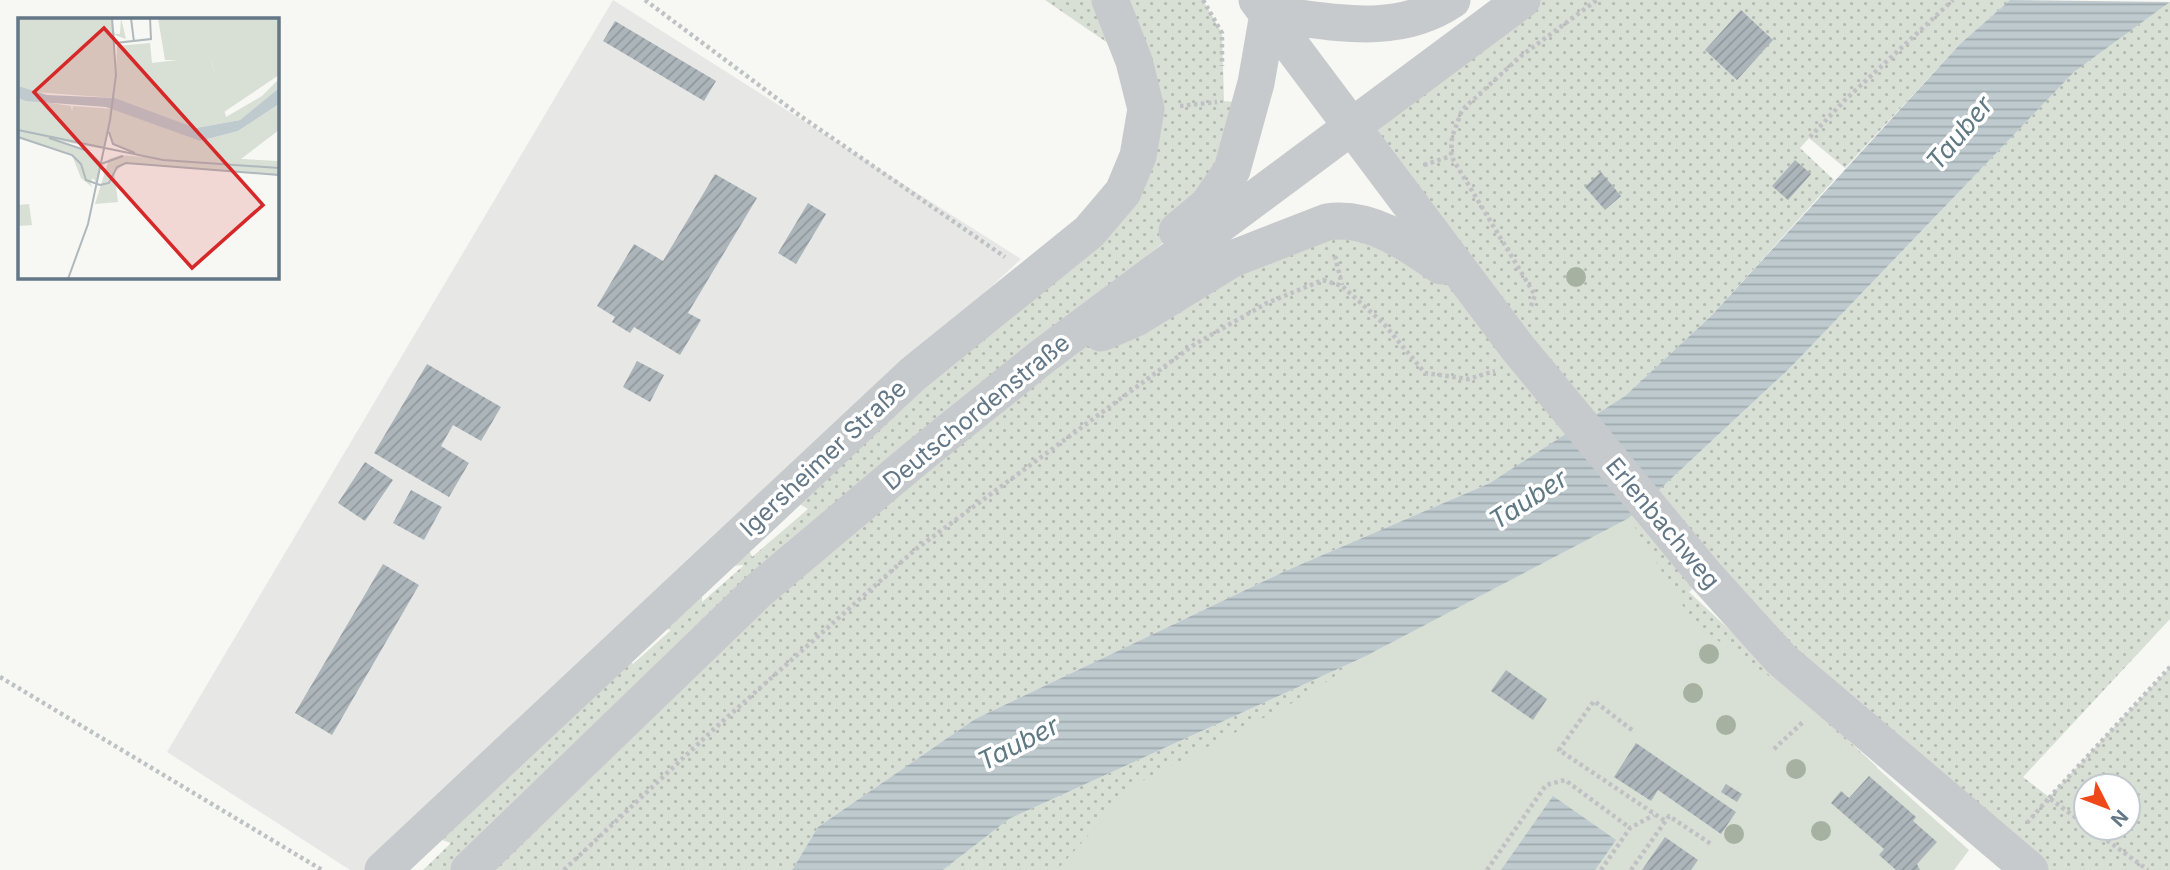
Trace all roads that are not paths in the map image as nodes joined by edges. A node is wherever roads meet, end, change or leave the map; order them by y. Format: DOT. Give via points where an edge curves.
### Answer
graph roads {
  1 [pos="1110,0"];
  2 [pos="1452,0"];
  3 [pos="1522,0"];
  4 [pos="1263,7"];
  5 [pos="1349,126"];
  6 [pos="1471,287"];
  7 [pos="1044,356"];
  8 [pos="2008,863"];
  9 [pos="383,870"];
  10 [pos="469,870"];
  1 -- 9 [label="street, Igersheimer Straße" via="1134,61 1146,109 1138,156 1123,192 1089,232 913,374"];
  2 -- 4 [label="street" via="1437,10 1383,26"];
  3 -- 5 [label="street, Deutschordenstraße"];
  4 -- 5 [label="street, Erlenbachweg"];
  4 -- 7 [label="street" via="1256,83 1232,170 1208,205 1103,293"];
  5 -- 6 [label="street, Erlenbachweg"];
  5 -- 7 [label="street, Deutschordenstraße"];
  6 -- 7 [label="street" via="1400,237 1343,219 1232,259 1136,318"];
  6 -- 8 [label="street, Erlenbachweg" via="1663,523 1781,659"];
  7 -- 10 [label="street, Deutschordenstraße" via="759,590"];
}
